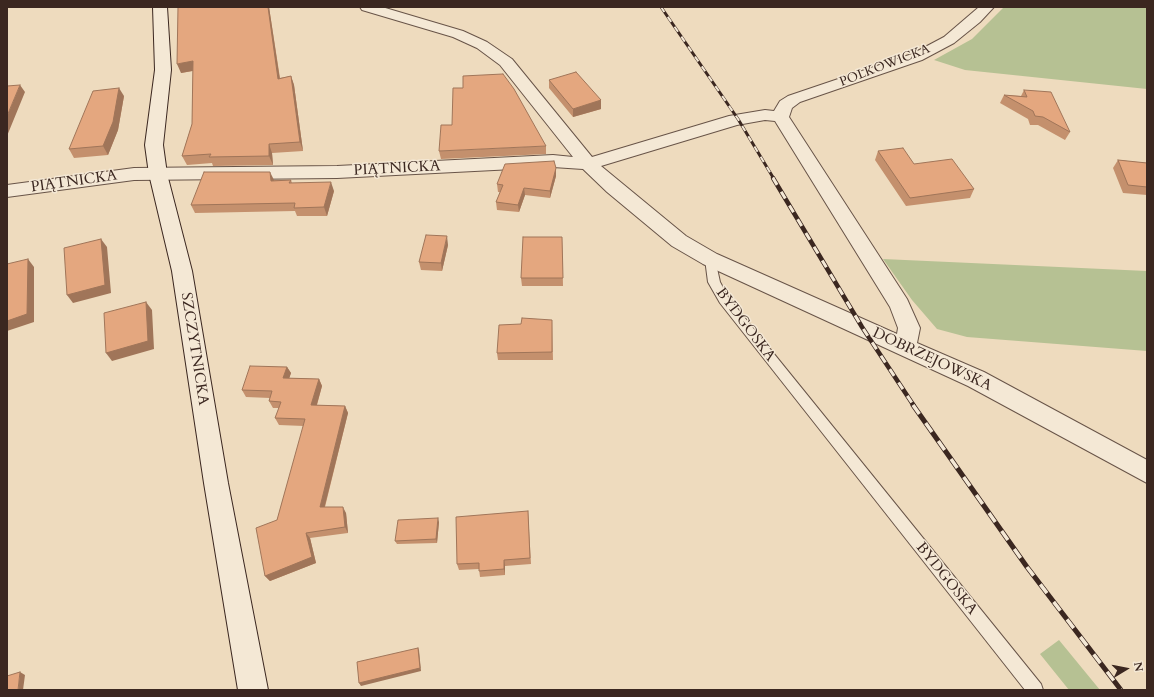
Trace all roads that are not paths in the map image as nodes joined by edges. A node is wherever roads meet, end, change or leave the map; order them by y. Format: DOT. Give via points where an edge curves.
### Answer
graph roads {
  1 [pos="160,7"];
  2 [pos="367,7"];
  3 [pos="987,7"];
  4 [pos="781,117"];
  5 [pos="588,164"];
  6 [pos="158,174"];
  7 [pos="7,191"];
  8 [pos="710,259"];
  9 [pos="905,347"];
  10 [pos="1147,472"];
  11 [pos="253,690"];
  12 [pos="1035,690"];
  1 -- 6 [label="street, SZCZYTNICKA" via="163,70 154,145"];
  2 -- 5 [label="street" via="458,34 482,45 506,62"];
  3 -- 4 [label="street, POLKOWICKA" via="949,40 917,57 794,99 786,105"];
  4 -- 5 [label="street, PIĄTNICKA" via="738,119"];
  4 -- 9 [label="street" via="900,305 908,328"];
  5 -- 6 [label="street, PIĄTNICKA" via="553,161 337,172"];
  5 -- 8 [label="street" via="679,241"];
  6 -- 7 [label="street, PIĄTNICKA" via="134,174"];
  6 -- 11 [label="street, SZCZYTNICKA" via="182,271"];
  8 -- 9 [label="street, DOBRZEJOWSKA"];
  8 -- 12 [label="lane, BYDGOSKA" via="714,282 724,300"];
  9 -- 10 [label="street, DOBRZEJOWSKA" via="976,379"];
}
